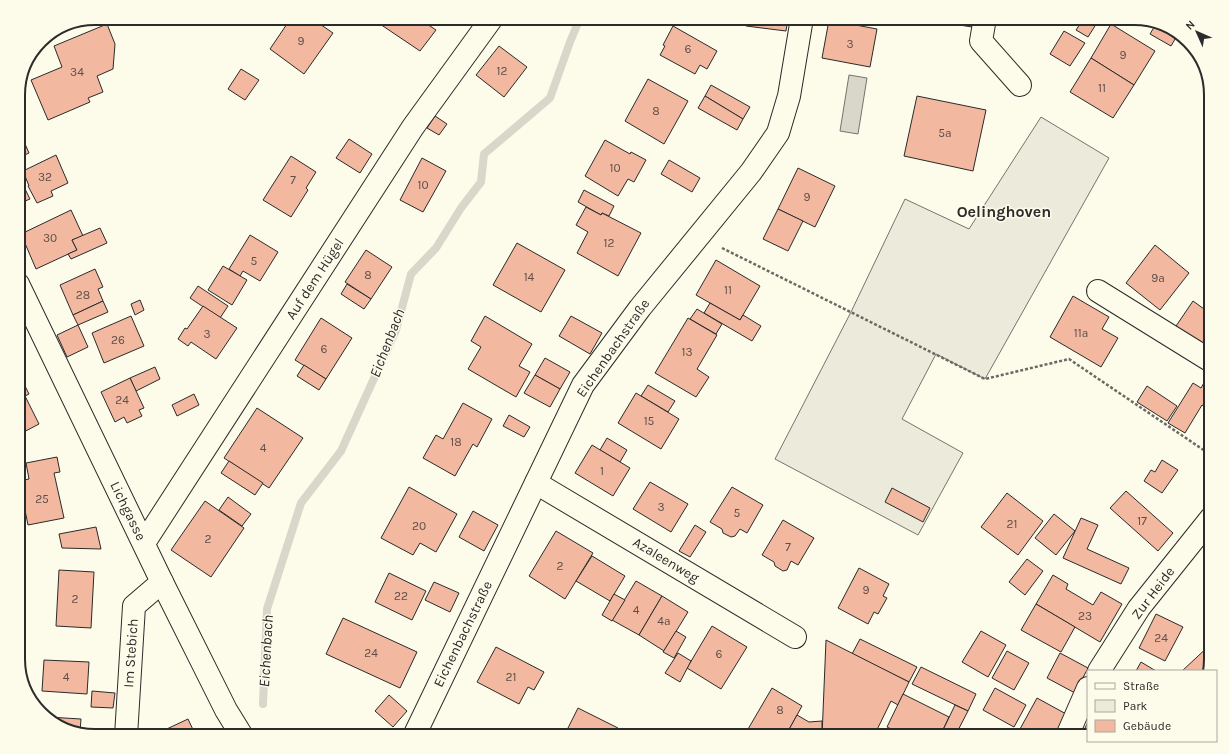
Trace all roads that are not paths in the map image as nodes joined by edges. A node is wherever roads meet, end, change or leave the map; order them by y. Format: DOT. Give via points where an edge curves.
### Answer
graph roads {
  1 [pos="487,25"];
  2 [pos="801,25"];
  3 [pos="984,25"];
  4 [pos="1020,85"];
  5 [pos="1098,291"];
  6 [pos="25,298"];
  7 [pos="1204,357"];
  8 [pos="536,482"];
  9 [pos="1204,527"];
  10 [pos="144,543"];
  11 [pos="162,582"];
  12 [pos="795,637"];
  13 [pos="1100,670"];
  14 [pos="1087,690"];
  15 [pos="126,729"];
  16 [pos="238,729"];
  17 [pos="417,729"];
  18 [pos="1070,729"];
  1 -- 10 [label="street, Auf dem Hügel" via="413,127"];
  2 -- 8 [label="street, Eichenbachstraße" via="789,96 778,132 751,172 640,308 583,385"];
  3 -- 4 [label="street" via="981,42"];
  5 -- 7 [label="street"];
  6 -- 10 [label="street, Lichgasse"];
  8 -- 12 [label="street, Azaleenweg"];
  8 -- 17 [label="street, Eichenbachstraße"];
  9 -- 13 [label="street, Zur Heide" via="1139,608"];
  10 -- 11 [label="street, Lichgasse"];
  11 -- 15 [label="street, Im Stebich" via="134,606"];
  11 -- 16 [label="street, Lichgasse"];
  14 -- 18 [label="street"];
}
